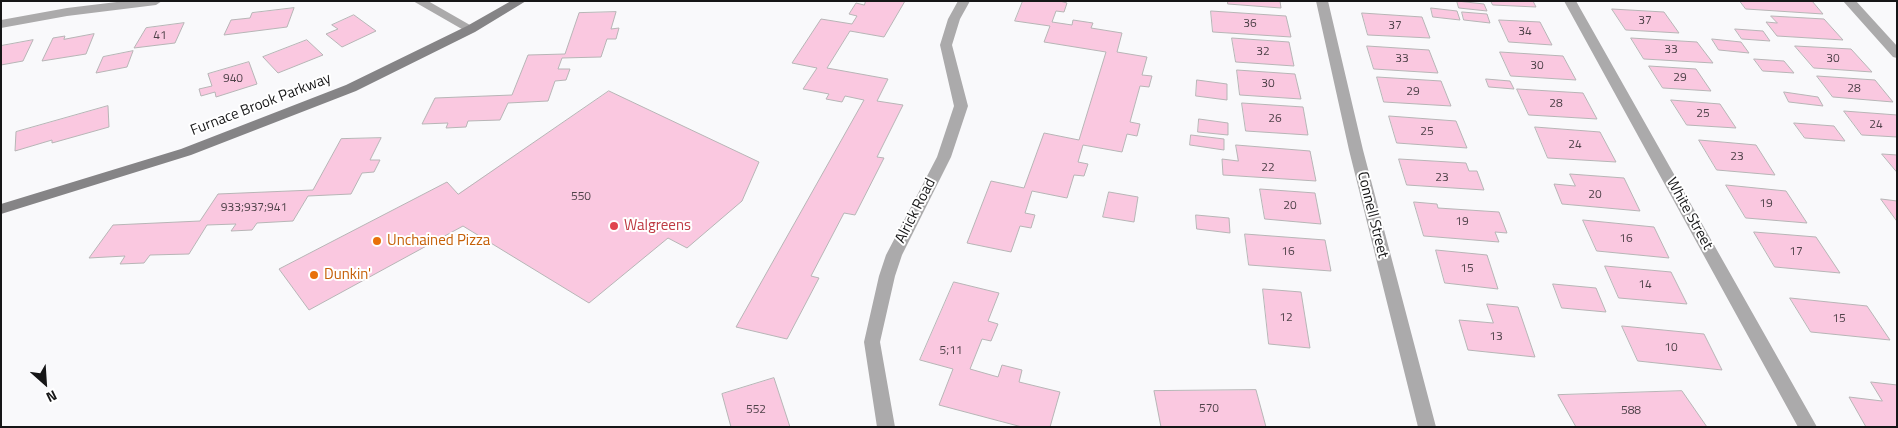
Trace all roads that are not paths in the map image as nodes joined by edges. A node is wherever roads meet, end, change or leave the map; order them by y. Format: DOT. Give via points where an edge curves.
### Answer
graph roads {
  1 [pos="156,1"];
  2 [pos="420,1"];
  3 [pos="520,1"];
  4 [pos="964,1"];
  5 [pos="1322,1"];
  6 [pos="1570,1"];
  7 [pos="1849,1"];
  8 [pos="1,24"];
  9 [pos="471,29"];
  10 [pos="1897,54"];
  11 [pos="1,208"];
  12 [pos="886,427"];
  13 [pos="1427,427"];
  14 [pos="1808,427"];
  1 -- 8 [label="street"];
  2 -- 9 [label="street"];
  3 -- 9 [label="main road, Furnace Brook Parkway"];
  4 -- 12 [label="street, Alrick Road" via="946,45 961,106 944,157 894,255 872,342"];
  5 -- 13 [label="street, Connell Street" via="1356,150"];
  6 -- 14 [label="street, White Street"];
  7 -- 10 [label="street"];
  9 -- 11 [label="main road, Furnace Brook Parkway" via="351,88 186,152"];
}
